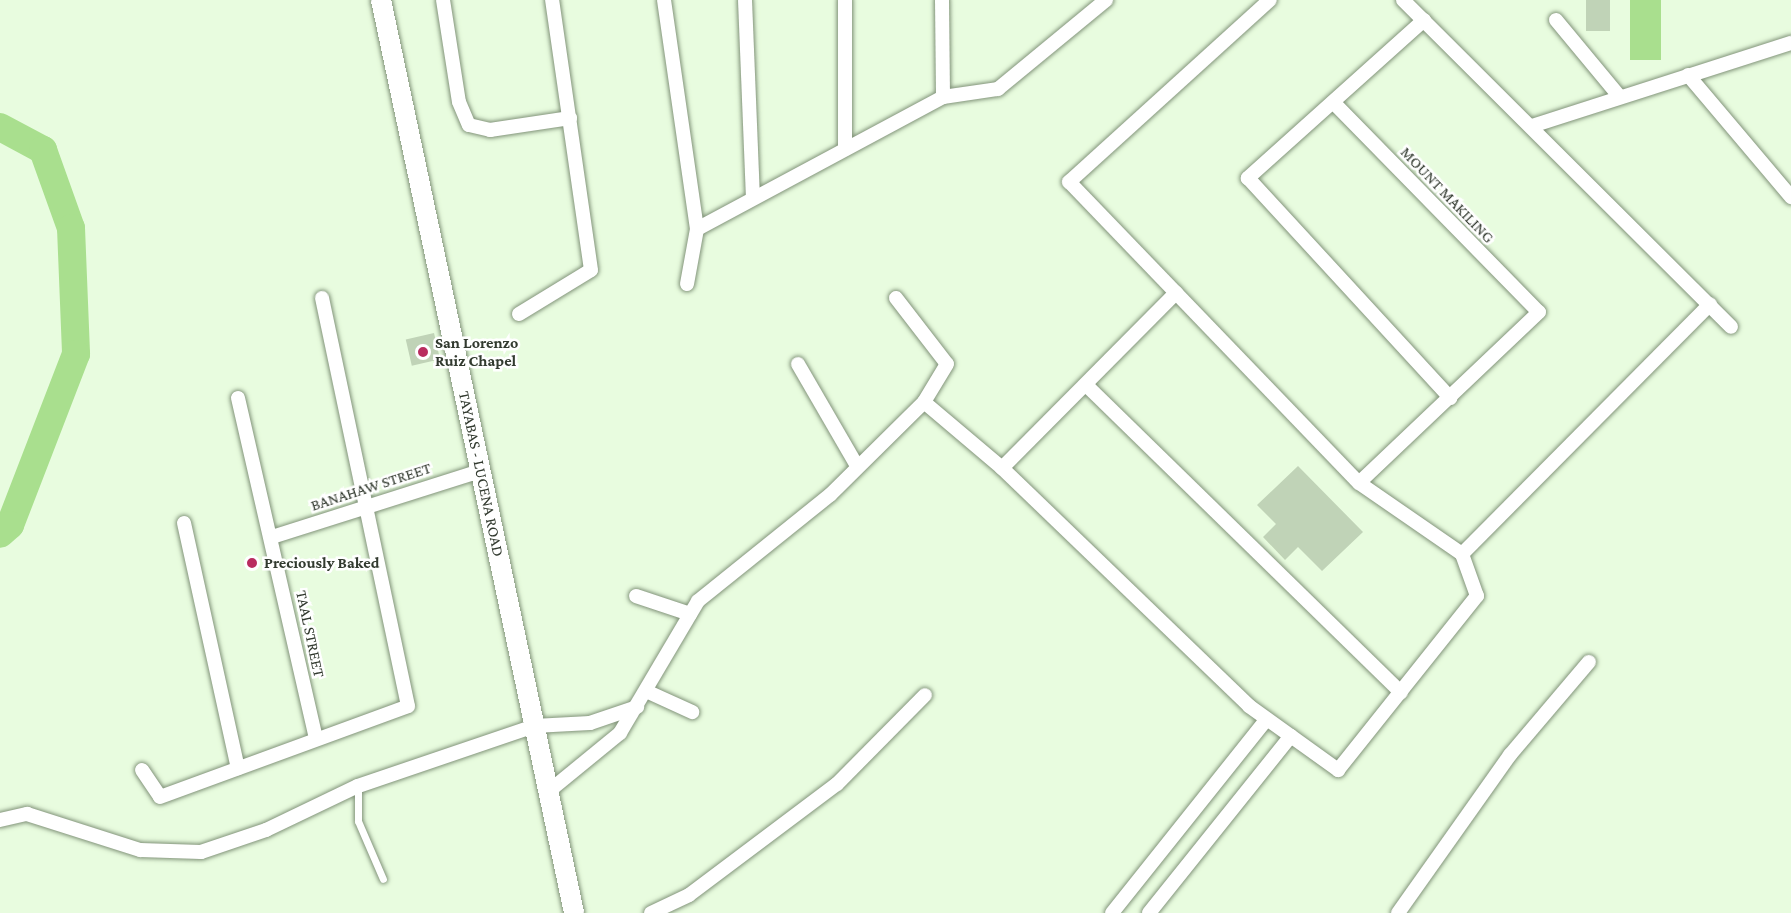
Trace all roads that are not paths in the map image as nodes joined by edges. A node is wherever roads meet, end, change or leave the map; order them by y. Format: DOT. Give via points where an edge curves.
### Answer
graph roads {
  1 [pos="381,0"];
  2 [pos="442,0"];
  3 [pos="552,0"];
  4 [pos="664,0"];
  5 [pos="745,0"];
  6 [pos="845,0"];
  7 [pos="942,0"];
  8 [pos="1106,0"];
  9 [pos="1270,0"];
  10 [pos="1403,0"];
  11 [pos="1424,20"];
  12 [pos="1556,20"];
  13 [pos="1791,43"];
  14 [pos="1688,75"];
  15 [pos="943,97"];
  16 [pos="1620,97"];
  17 [pos="1333,102"];
  18 [pos="570,118"];
  19 [pos="1532,126"];
  20 [pos="845,149"];
  21 [pos="753,197"];
  22 [pos="1791,197"];
  23 [pos="698,229"];
  24 [pos="687,284"];
  25 [pos="1176,293"];
  26 [pos="322,298"];
  27 [pos="896,298"];
  28 [pos="1710,304"];
  29 [pos="519,314"];
  30 [pos="1731,327"];
  31 [pos="798,364"];
  32 [pos="1086,385"];
  33 [pos="238,398"];
  34 [pos="1450,398"];
  35 [pos="924,402"];
  36 [pos="856,464"];
  37 [pos="1002,468"];
  38 [pos="480,471"];
  39 [pos="1359,483"];
  40 [pos="364,505"];
  41 [pos="184,523"];
  42 [pos="272,537"];
  43 [pos="1462,554"];
  44 [pos="636,596"];
  45 [pos="690,614"];
  46 [pos="1589,662"];
  47 [pos="646,691"];
  48 [pos="1401,692"];
  49 [pos="925,696"];
  50 [pos="637,707"];
  51 [pos="692,712"];
  52 [pos="1267,718"];
  53 [pos="534,726"];
  54 [pos="1291,736"];
  55 [pos="316,738"];
  56 [pos="238,768"];
  57 [pos="142,770"];
  58 [pos="358,786"];
  59 [pos="548,792"];
  60 [pos="0,820"];
  61 [pos="383,879"];
  62 [pos="574,913"];
  63 [pos="651,913"];
  64 [pos="1112,913"];
  65 [pos="1149,913"];
  66 [pos="1398,913"];
  1 -- 38 [label="main road, TAYABAS - LUCENA ROAD"];
  2 -- 18 [label="street" via="459,102 469,125 490,130"];
  3 -- 18 [label="street"];
  4 -- 23 [label="street"];
  5 -- 21 [label="street"];
  6 -- 20 [label="street"];
  7 -- 15 [label="street"];
  8 -- 15 [label="street" via="998,89"];
  9 -- 25 [label="street" via="1069,182"];
  10 -- 11 [label="street"];
  11 -- 17 [label="street"];
  11 -- 19 [label="street"];
  12 -- 16 [label="street"];
  13 -- 14 [label="street"];
  14 -- 16 [label="street"];
  14 -- 22 [label="street"];
  15 -- 20 [label="street"];
  16 -- 19 [label="street"];
  17 -- 34 [label="street" via="1248,178"];
  17 -- 34 [label="street, MOUNT MAKILING" via="1539,312"];
  18 -- 29 [label="street" via="591,270"];
  19 -- 28 [label="street"];
  20 -- 21 [label="street"];
  21 -- 23 [label="street"];
  23 -- 24 [label="street"];
  25 -- 32 [label="street"];
  25 -- 39 [label="street"];
  26 -- 40 [label="street"];
  27 -- 35 [label="street" via="947,364"];
  28 -- 30 [label="street"];
  28 -- 43 [label="street"];
  31 -- 36 [label="street"];
  32 -- 37 [label="street"];
  32 -- 48 [label="street"];
  33 -- 42 [label="street, TAAL STREET"];
  34 -- 39 [label="street"];
  35 -- 36 [label="street"];
  35 -- 37 [label="street"];
  36 -- 45 [label="street" via="830,495 738,566"];
  37 -- 52 [label="street"];
  38 -- 40 [label="street, BANAHAW STREET"];
  38 -- 53 [label="main road, TAYABAS - LUCENA ROAD"];
  39 -- 43 [label="street"];
  40 -- 42 [label="street, BANAHAW STREET"];
  40 -- 55 [label="street" via="408,706"];
  41 -- 56 [label="street"];
  42 -- 55 [label="street, TAAL STREET"];
  43 -- 48 [label="street" via="1477,596"];
  44 -- 45 [label="street"];
  45 -- 47 [label="street"];
  46 -- 66 [label="street" via="1510,755"];
  47 -- 50 [label="street"];
  47 -- 51 [label="street"];
  48 -- 54 [label="street" via="1338,770"];
  49 -- 63 [label="street" via="837,784 689,895"];
  50 -- 53 [label="street" via="590,723"];
  50 -- 59 [label="street" via="620,733"];
  52 -- 54 [label="street"];
  52 -- 64 [label="street"];
  53 -- 58 [label="street"];
  53 -- 59 [label="main road, TAYABAS - LUCENA ROAD"];
  54 -- 65 [label="street"];
  55 -- 56 [label="street"];
  56 -- 57 [label="street" via="160,797"];
  58 -- 60 [label="street" via="266,830 201,852 140,850 27,814"];
  58 -- 61 [label="lane" via="358,821"];
  59 -- 62 [label="main road, TAYABAS - LUCENA ROAD"];
}
